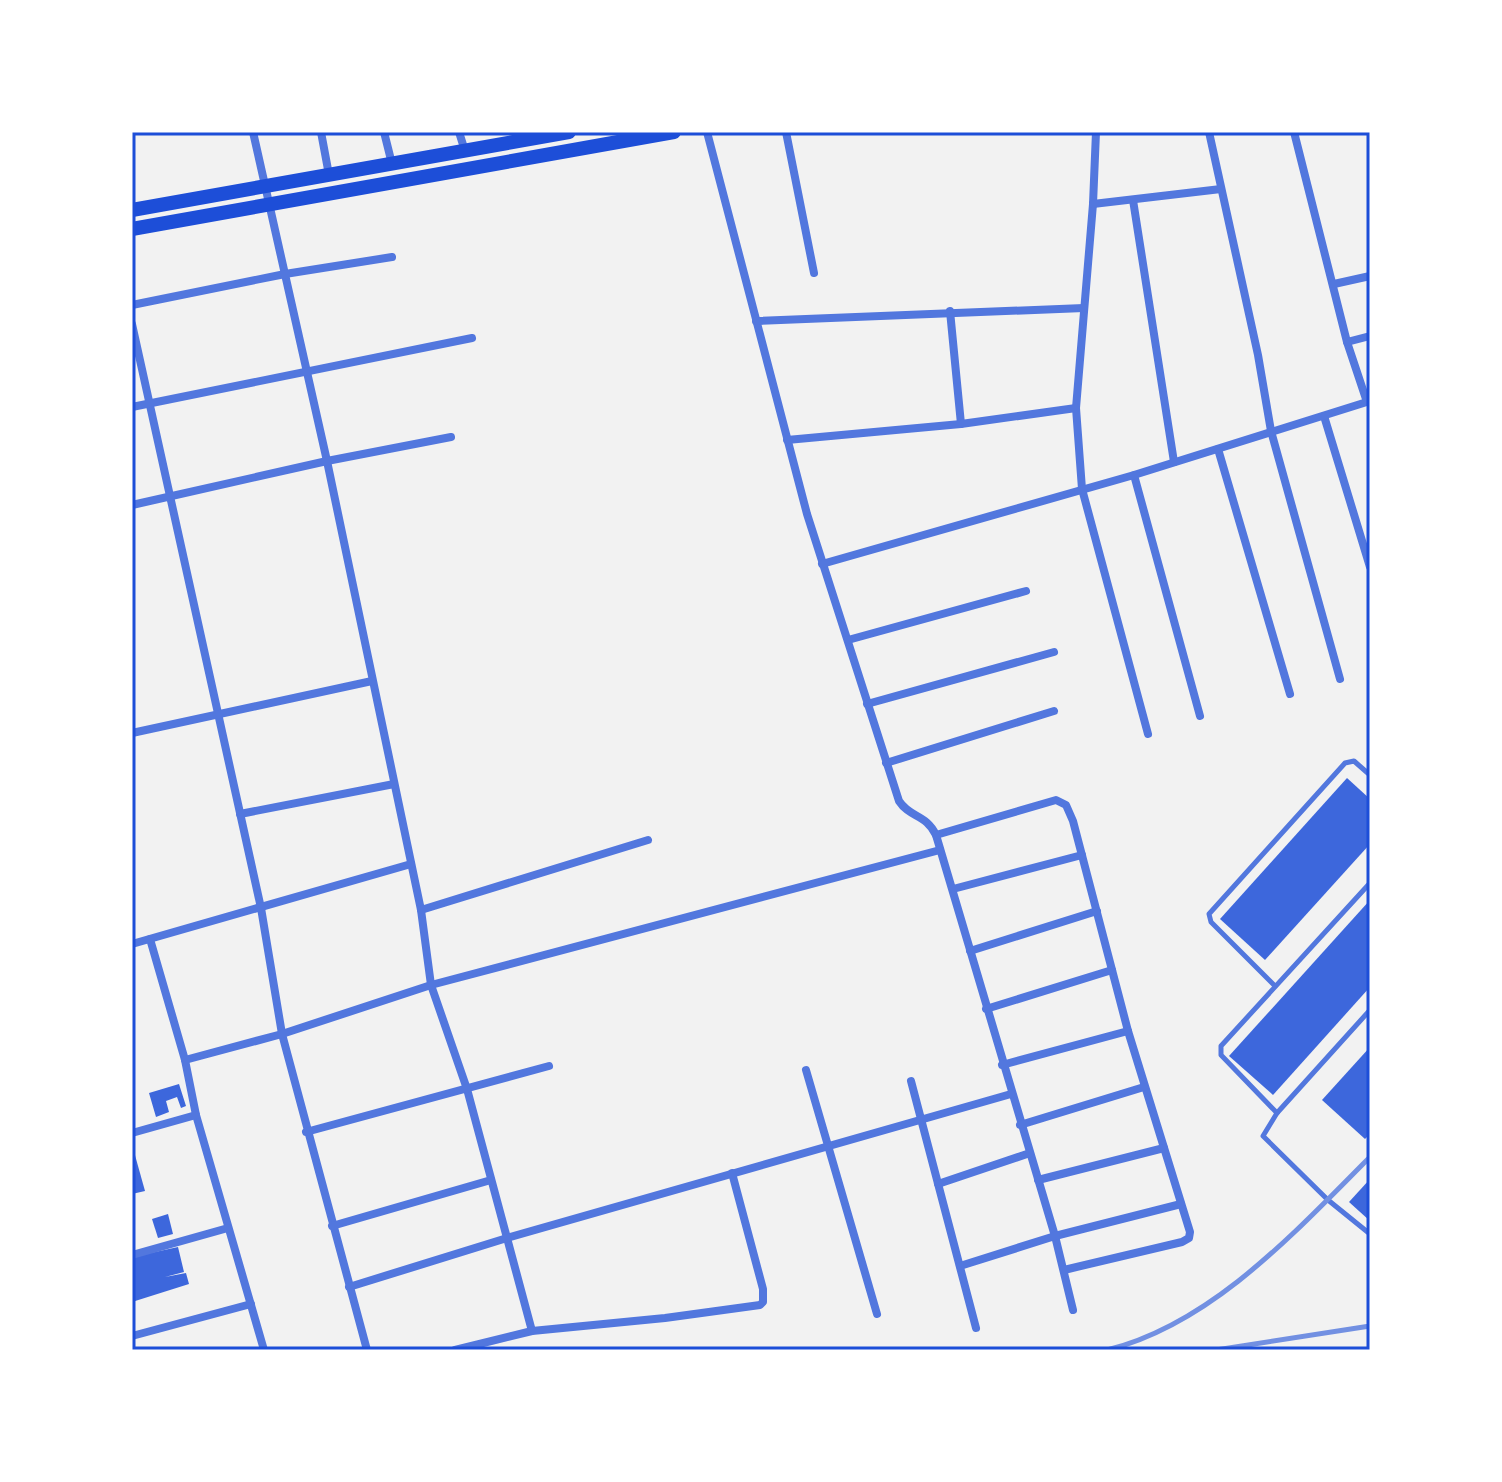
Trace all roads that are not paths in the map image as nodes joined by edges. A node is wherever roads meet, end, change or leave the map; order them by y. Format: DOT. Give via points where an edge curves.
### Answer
graph roads {
  1 [pos="253,132"];
  2 [pos="321,132"];
  3 [pos="384,132"];
  4 [pos="459,132"];
  5 [pos="569,132"];
  6 [pos="674,132"];
  7 [pos="707,132"];
  8 [pos="786,132"];
  9 [pos="1096,132"];
  10 [pos="1209,132"];
  11 [pos="1294,132"];
  12 [pos="530,136"];
  13 [pos="465,151"];
  14 [pos="392,164"];
  15 [pos="329,175"];
  16 [pos="263,186"];
  17 [pos="1221,189"];
  18 [pos="1133,200"];
  19 [pos="267,204"];
  20 [pos="1093,204"];
  21 [pos="132,210"];
  22 [pos="132,229"];
  23 [pos="392,257"];
  24 [pos="814,273"];
  25 [pos="285,274"];
  26 [pos="1370,276"];
  27 [pos="1334,284"];
  28 [pos="132,305"];
  29 [pos="1084,308"];
  30 [pos="950,311"];
  31 [pos="756,321"];
  32 [pos="132,324"];
  33 [pos="1370,336"];
  34 [pos="472,338"];
  35 [pos="1347,342"];
  36 [pos="307,371"];
  37 [pos="1368,402"];
  38 [pos="149,403"];
  39 [pos="132,407"];
  40 [pos="1076,408"];
  41 [pos="1324,416"];
  42 [pos="961,424"];
  43 [pos="1271,431"];
  44 [pos="451,437"];
  45 [pos="787,440"];
  46 [pos="1218,449"];
  47 [pos="327,461"];
  48 [pos="1174,462"];
  49 [pos="1134,475"];
  50 [pos="1082,489"];
  51 [pos="170,496"];
  52 [pos="132,505"];
  53 [pos="822,564"];
  54 [pos="1370,567"];
  55 [pos="1026,591"];
  56 [pos="848,640"];
  57 [pos="1054,652"];
  58 [pos="1340,679"];
  59 [pos="372,681"];
  60 [pos="1290,694"];
  61 [pos="867,704"];
  62 [pos="1054,711"];
  63 [pos="217,714"];
  64 [pos="1200,716"];
  65 [pos="132,733"];
  66 [pos="1148,734"];
  67 [pos="886,763"];
  68 [pos="1370,775"];
  69 [pos="394,784"];
  70 [pos="240,814"];
  71 [pos="936,835"];
  72 [pos="648,840"];
  73 [pos="940,850"];
  74 [pos="1082,855"];
  75 [pos="411,864"];
  76 [pos="1370,883"];
  77 [pos="953,889"];
  78 [pos="261,908"];
  79 [pos="421,910"];
  80 [pos="1097,911"];
  81 [pos="150,939"];
  82 [pos="132,944"];
  83 [pos="970,951"];
  84 [pos="1112,970"];
  85 [pos="431,985"];
  86 [pos="1275,986"];
  87 [pos="986,1009"];
  88 [pos="1370,1010"];
  89 [pos="1128,1031"];
  90 [pos="282,1034"];
  91 [pos="185,1060"];
  92 [pos="1002,1065"];
  93 [pos="549,1066"];
  94 [pos="806,1070"];
  95 [pos="911,1081"];
  96 [pos="1144,1087"];
  97 [pos="467,1089"];
  98 [pos="1011,1094"];
  99 [pos="1277,1113"];
  100 [pos="196,1115"];
  101 [pos="921,1120"];
  102 [pos="1020,1125"];
  103 [pos="306,1132"];
  104 [pos="132,1133"];
  105 [pos="828,1148"];
  106 [pos="1164,1148"];
  107 [pos="1030,1153"];
  108 [pos="732,1173"];
  109 [pos="491,1180"];
  110 [pos="1038,1180"];
  111 [pos="938,1184"];
  112 [pos="1181,1204"];
  113 [pos="332,1226"];
  114 [pos="228,1228"];
  115 [pos="1370,1234"];
  116 [pos="1055,1236"];
  117 [pos="507,1238"];
  118 [pos="132,1255"];
  119 [pos="960,1266"];
  120 [pos="1064,1270"];
  121 [pos="349,1287"];
  122 [pos="251,1304"];
  123 [pos="1073,1310"];
  124 [pos="877,1314"];
  125 [pos="976,1328"];
  126 [pos="532,1331"];
  127 [pos="132,1336"];
  128 [pos="264,1350"];
  129 [pos="367,1350"];
  130 [pos="455,1350"];
  1 -- 16 [label="street"];
  2 -- 15 [label="street"];
  3 -- 14 [label="street"];
  4 -- 13 [label="street"];
  5 -- 12 [label="main road"];
  6 -- 19 [label="main road"];
  7 -- 31 [label="street"];
  8 -- 24 [label="street"];
  9 -- 20 [label="street"];
  10 -- 17 [label="street"];
  11 -- 27 [label="street"];
  12 -- 13 [label="main road"];
  13 -- 14 [label="main road"];
  14 -- 15 [label="main road"];
  15 -- 16 [label="main road"];
  16 -- 19 [label="street"];
  16 -- 21 [label="main road"];
  17 -- 18 [label="street"];
  17 -- 43 [label="street"];
  18 -- 20 [label="street"];
  18 -- 48 [label="street"];
  19 -- 22 [label="main road"];
  19 -- 25 [label="street"];
  20 -- 29 [label="street"];
  23 -- 25 [label="street"];
  25 -- 28 [label="street"];
  25 -- 36 [label="street"];
  26 -- 27 [label="street"];
  27 -- 35 [label="street"];
  29 -- 30 [label="street"];
  29 -- 40 [label="street"];
  30 -- 31 [label="street"];
  30 -- 42 [label="street"];
  31 -- 45 [label="street"];
  32 -- 38 [label="street"];
  33 -- 35 [label="street"];
  34 -- 36 [label="street"];
  35 -- 37 [label="street"];
  36 -- 38 [label="street"];
  36 -- 47 [label="street"];
  37 -- 41 [label="street"];
  38 -- 39 [label="street"];
  38 -- 51 [label="street"];
  40 -- 42 [label="street"];
  40 -- 50 [label="street"];
  41 -- 43 [label="street"];
  41 -- 54 [label="street"];
  42 -- 45 [label="street"];
  43 -- 46 [label="street"];
  43 -- 58 [label="street"];
  44 -- 47 [label="street"];
  45 -- 53 [label="street"];
  46 -- 48 [label="street"];
  46 -- 60 [label="street"];
  47 -- 51 [label="street"];
  47 -- 59 [label="street"];
  48 -- 49 [label="street"];
  49 -- 50 [label="street"];
  49 -- 64 [label="street"];
  50 -- 53 [label="street"];
  50 -- 66 [label="street"];
  51 -- 52 [label="street"];
  51 -- 63 [label="street"];
  53 -- 56 [label="street"];
  55 -- 56 [label="street"];
  56 -- 61 [label="street"];
  57 -- 61 [label="street"];
  59 -- 63 [label="street"];
  59 -- 69 [label="street"];
  61 -- 67 [label="street"];
  62 -- 67 [label="street"];
  63 -- 65 [label="street"];
  63 -- 70 [label="street"];
  67 -- 71 [label="street" via="905,810 925,819"];
  68 -- 86 [label="lane" via="1354,761 1345,763 1209,914"];
  69 -- 70 [label="street"];
  69 -- 75 [label="street"];
  70 -- 78 [label="street"];
  71 -- 73 [label="street"];
  71 -- 74 [label="street" via="1059,800 1071,812"];
  72 -- 79 [label="street"];
  73 -- 77 [label="street"];
  73 -- 85 [label="street"];
  74 -- 77 [label="street"];
  74 -- 80 [label="street"];
  75 -- 78 [label="street"];
  75 -- 79 [label="street"];
  76 -- 86 [label="lane"];
  77 -- 83 [label="street"];
  78 -- 81 [label="street"];
  78 -- 90 [label="street"];
  79 -- 85 [label="street"];
  80 -- 83 [label="street"];
  80 -- 84 [label="street"];
  81 -- 82 [label="street"];
  81 -- 91 [label="street"];
  83 -- 87 [label="street"];
  84 -- 87 [label="street"];
  84 -- 89 [label="street"];
  85 -- 90 [label="street"];
  85 -- 97 [label="street"];
  86 -- 99 [label="lane" via="1220,1052"];
  87 -- 92 [label="street"];
  88 -- 99 [label="lane"];
  89 -- 92 [label="street"];
  89 -- 96 [label="street"];
  90 -- 91 [label="street"];
  90 -- 103 [label="street"];
  91 -- 100 [label="street"];
  92 -- 98 [label="street"];
  93 -- 97 [label="street"];
  94 -- 105 [label="street"];
  95 -- 101 [label="street"];
  96 -- 102 [label="street"];
  96 -- 106 [label="street"];
  97 -- 103 [label="street"];
  97 -- 109 [label="street"];
  98 -- 101 [label="street"];
  98 -- 102 [label="street"];
  99 -- 115 [label="lane" via="1264,1139"];
  100 -- 104 [label="street"];
  100 -- 114 [label="street"];
  101 -- 105 [label="street"];
  101 -- 111 [label="street"];
  102 -- 107 [label="street"];
  103 -- 113 [label="street"];
  105 -- 108 [label="street"];
  105 -- 124 [label="street"];
  106 -- 110 [label="street"];
  106 -- 112 [label="street"];
  107 -- 110 [label="street"];
  107 -- 111 [label="street"];
  108 -- 117 [label="street"];
  108 -- 126 [label="street" via="763,1289 762,1303"];
  109 -- 113 [label="street"];
  109 -- 117 [label="street"];
  110 -- 116 [label="street"];
  111 -- 119 [label="street"];
  112 -- 116 [label="street"];
  112 -- 120 [label="street" via="1190,1232 1187,1240"];
  113 -- 121 [label="street"];
  114 -- 118 [label="street"];
  114 -- 122 [label="street"];
  116 -- 119 [label="street"];
  116 -- 120 [label="street"];
  117 -- 121 [label="street"];
  117 -- 126 [label="street"];
  119 -- 125 [label="street"];
  120 -- 123 [label="street"];
  121 -- 129 [label="street"];
  122 -- 127 [label="street"];
  122 -- 128 [label="street"];
  126 -- 130 [label="street"];
}
